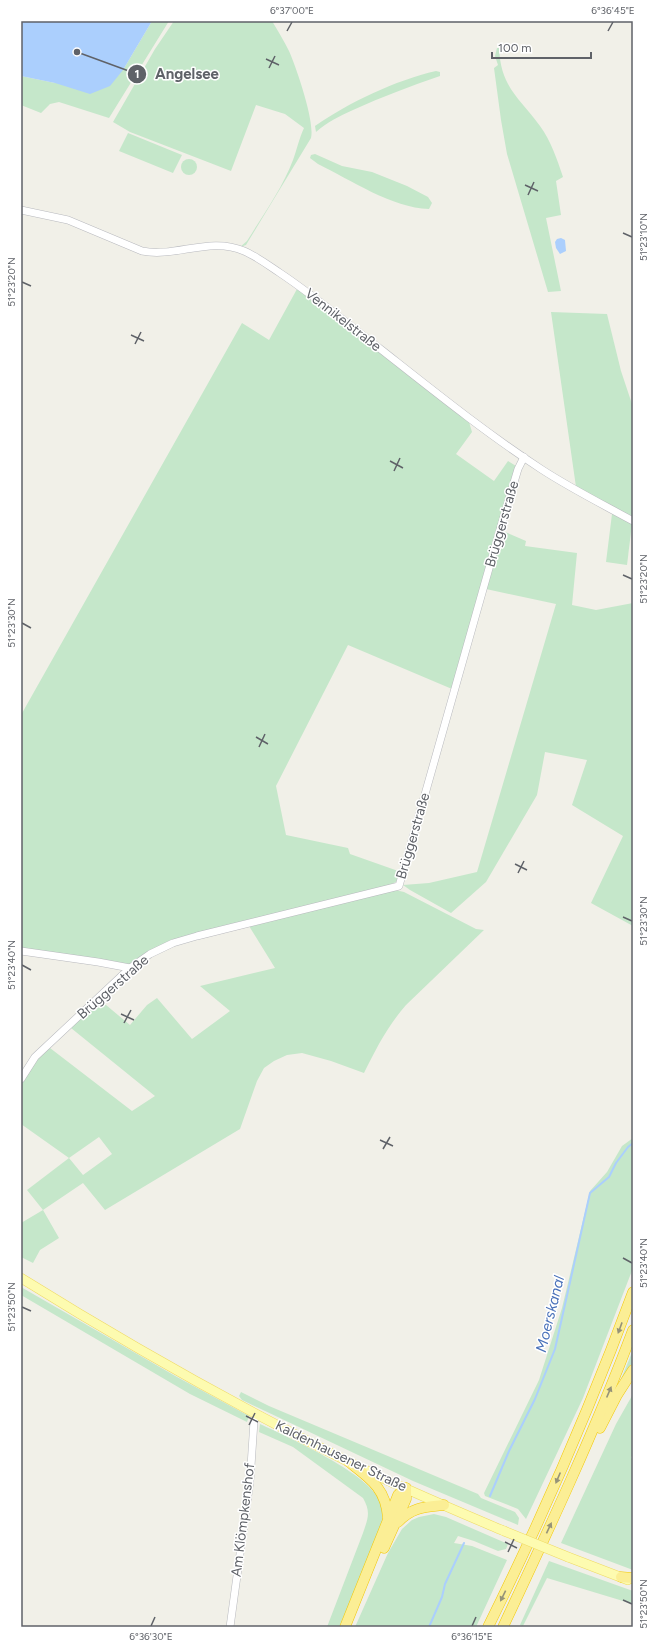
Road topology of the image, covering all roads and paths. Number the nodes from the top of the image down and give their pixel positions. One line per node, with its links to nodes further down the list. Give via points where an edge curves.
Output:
1 (21, 210): 2 (street, Vennikelstraße, via 68,220 142,251 153,253 162,254 208,245 243,250 299,286 443,398)
2 (524, 457): 3 (street, Vennikelstraße, via 569,486); 5 (street, Brüggerstraße, via 501,526 399,886 173,943 150,954)
3 (633, 521)
4 (21, 951): 5 (street)
5 (130, 968): 6 (street, Brüggerstraße, via 35,1057)
6 (21, 1079)
7 (21, 1278): 11 (main road, Kaldenhausener Straße, via 131,1344)
8 (633, 1292): 21 (highway, one-way to 21, via 550,1497)
9 (633, 1330): 13 (highway, one-way to 9)
10 (633, 1370): 13 (highway, via 610,1408 588,1457)
11 (257, 1414): 12 (main road, Kaldenhausener Straße); 22 (street, Am Klömpkenshof, via 254,1421 250,1481)
12 (349, 1462): 14 (main road, Kaldenhausener Straße); 16 (highway, via 378,1486 387,1508)
13 (577, 1466): 25 (highway, one-way to 13)
14 (406, 1488): 15 (main road, Kaldenhausener Straße); 16 (highway, via 398,1495); 17 (highway, via 406,1499)
15 (444, 1506): 17 (highway, via 414,1509); 18 (main road, Kaldenhausener Straße, bridge)
16 (388, 1520): 23 (highway)
17 (392, 1530): 24 (highway)
18 (621, 1577): 19 (highway); 20 (main road, Kaldenhausener Straße)
19 (633, 1578)
20 (633, 1582)
21 (489, 1625)
22 (230, 1627)
23 (345, 1627)
24 (351, 1627)
25 (504, 1627)

